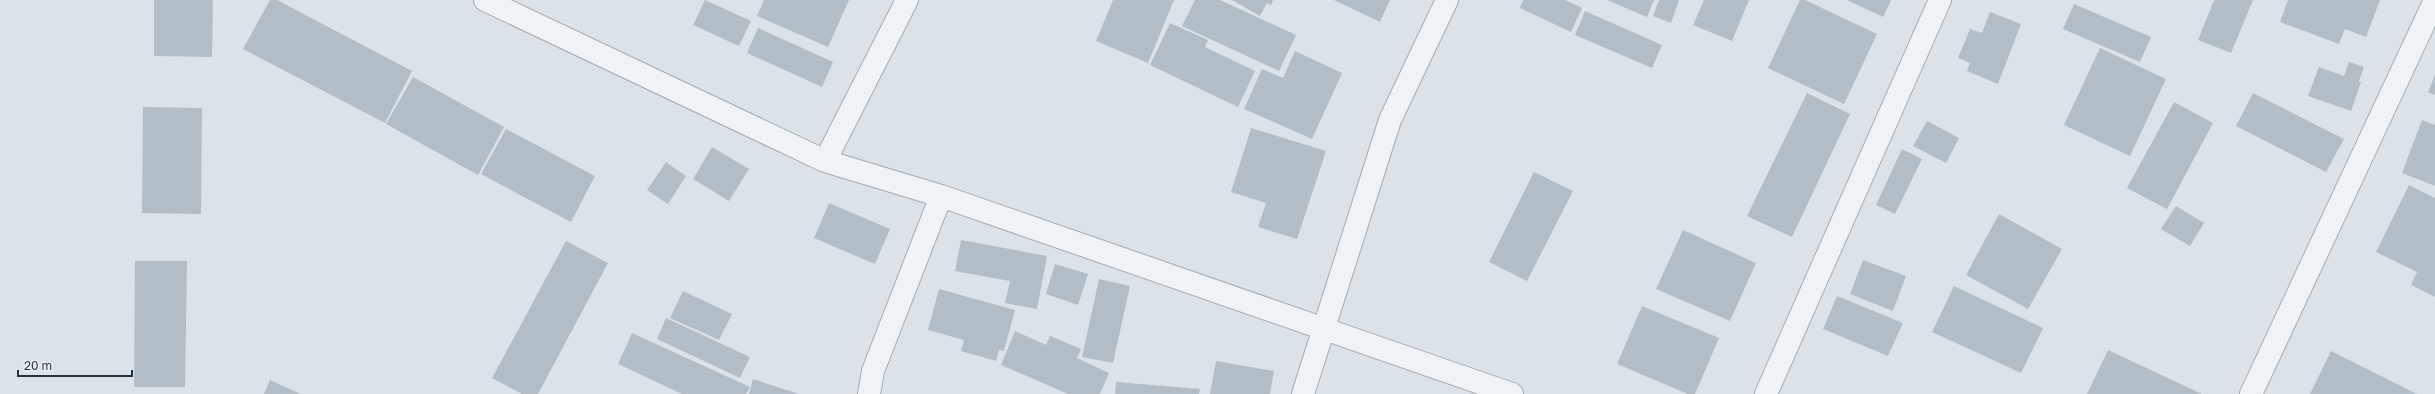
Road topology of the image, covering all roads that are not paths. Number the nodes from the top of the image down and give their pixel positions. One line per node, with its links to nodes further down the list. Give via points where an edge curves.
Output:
1 (486, 0): 6 (street)
2 (907, 0): 6 (street)
3 (1447, 0): 8 (street, via 1390,120)
4 (1940, 0): 12 (street)
5 (2434, 0): 13 (street)
6 (826, 161): 7 (street)
7 (941, 196): 8 (street); 9 (street, via 873,372)
8 (1322, 328): 10 (street); 11 (street)
9 (869, 394)
10 (1303, 394)
11 (1512, 394)
12 (1766, 394)
13 (2251, 394)

